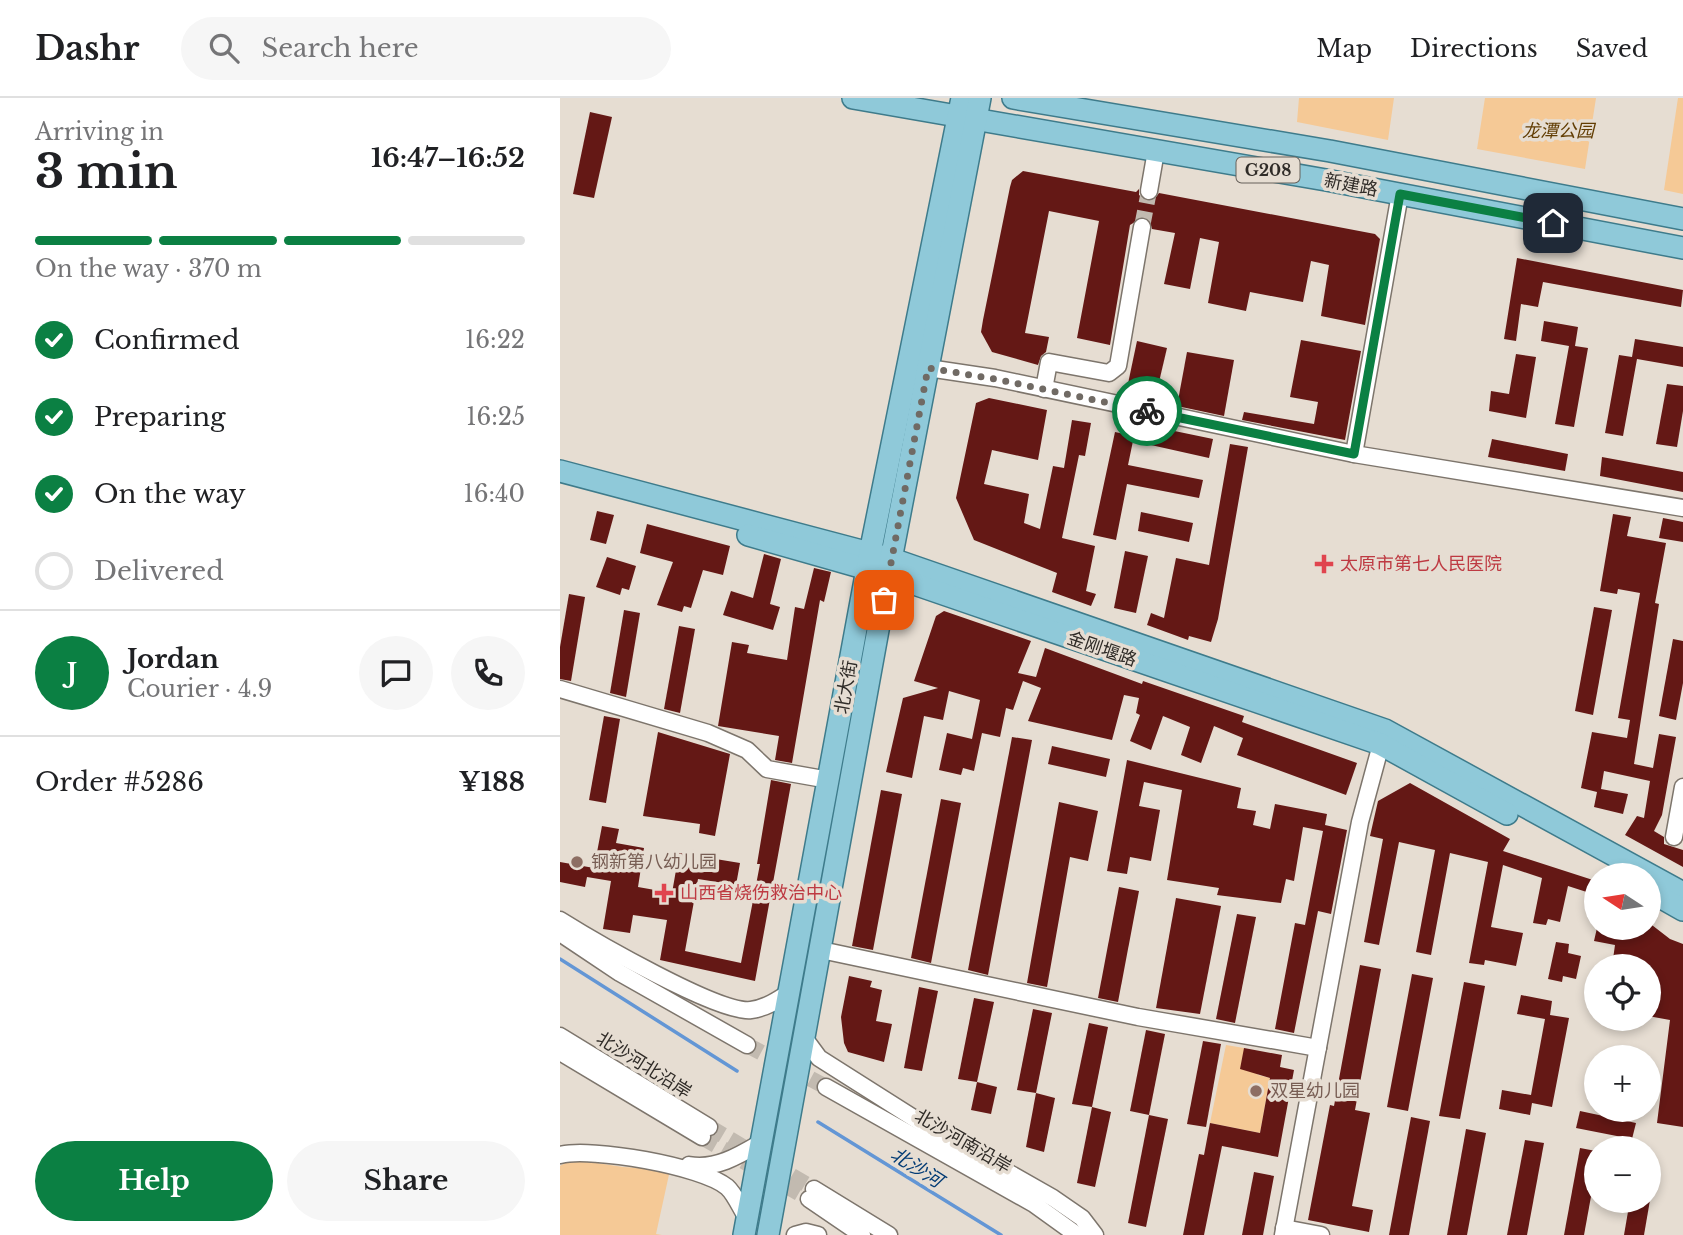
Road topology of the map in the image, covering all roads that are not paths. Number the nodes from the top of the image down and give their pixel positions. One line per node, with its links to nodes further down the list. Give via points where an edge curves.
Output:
1 (853, 98): 4 (main road, 新建路 / G208)
2 (980, 98): 4 (main road, 北大街)
3 (1013, 98): 8 (main road, 新建路 / G208, via 1330,151)
4 (965, 112): 5 (main road, 新建路 / G208); 11 (main road, 北大街); 17 (main road, 北大街)
5 (1156, 151): 6 (street); 7 (main road, 新建路 / G208)
6 (1149, 191)
7 (1400, 194): 10 (main road, 新建路 / G208); 13 (street)
8 (1683, 219)
9 (1142, 227): 12 (street, via 1118,366 1109,373 1049,362)
10 (1683, 248)
11 (928, 368): 12 (street); 17 (main road, 北大街)
12 (1044, 389): 13 (street)
13 (1354, 454): 16 (street)
14 (560, 471): 17 (main road)
15 (560, 484): 17 (main road, 金刚堰路)
16 (1683, 508)
17 (880, 564): 19 (main road, 金刚堰路); 20 (main road, 北大街); 29 (main road, 北大街)
18 (560, 689): 20 (street, via 708,733 747,750 768,769)
19 (1383, 737): 23 (main road, 金刚堰路); 24 (main road); 34 (street, via 1360,822)
20 (829, 780): 30 (main road, 北大街)
21 (1683, 787): 22 (street)
22 (1674, 837)
23 (1599, 863)
24 (1683, 893)
25 (1661, 898): 26 (main road)
26 (1683, 910)
27 (560, 920): 30 (street, via 616,955 736,1009 771,1005)
28 (560, 933): 33 (street)
29 (821, 950): 32 (main road, 北大街); 34 (street, via 1138,1017)
30 (790, 992): 37 (main road, 北大街)
31 (560, 1036): 35 (street, 北沙河北沿岸, via 705,1132)
32 (805, 1039): 41 (main road, 北大街); 47 (street, via 818,1058 1053,1198 1082,1218)
33 (747, 1045)
34 (1318, 1048): 40 (street)
35 (560, 1052)
36 (826, 1087): 46 (street, 北沙河南沿岸, via 1034,1204)
37 (762, 1142): 38 (street, via 732,1159 700,1167 593,1148); 39 (main road, 北大街)
38 (560, 1153): 39 (street, via 593,1152 699,1172 728,1187)
39 (746, 1227)
40 (1284, 1231): 48 (street)
41 (768, 1235)
42 (795, 1235): 43 (street)
43 (818, 1235)
44 (862, 1235): 45 (street, via 811,1194)
45 (889, 1235)
46 (1077, 1235)
47 (1095, 1235)
48 (1321, 1235)

